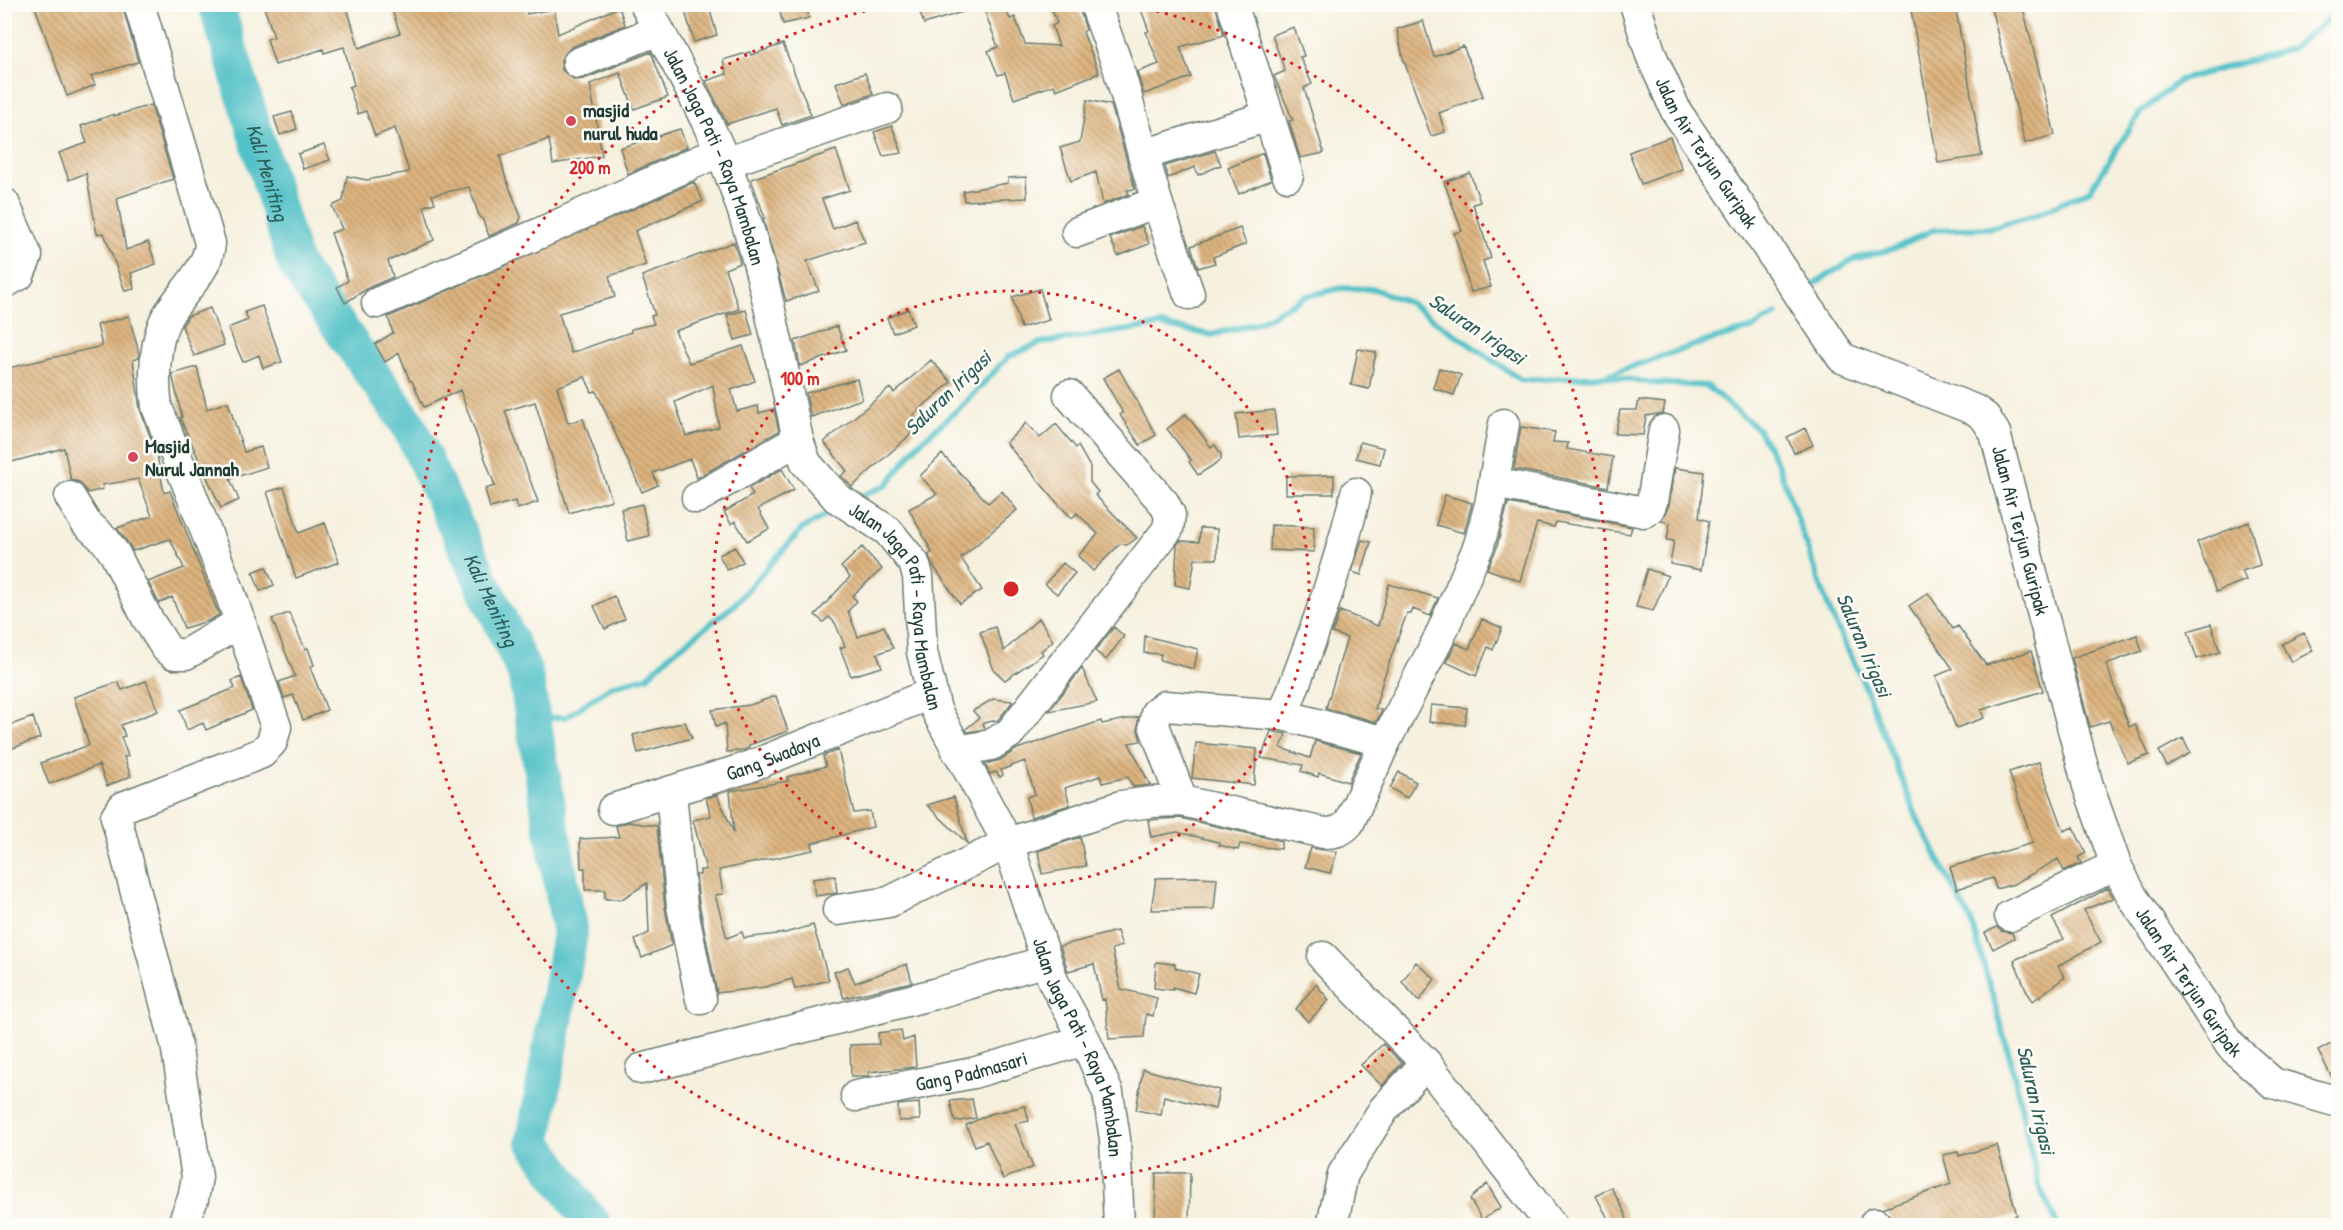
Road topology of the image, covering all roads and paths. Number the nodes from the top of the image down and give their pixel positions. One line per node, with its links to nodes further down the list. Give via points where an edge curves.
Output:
1 (139, 4): 26 (street, via 210,243 203,266 165,320 153,383 155,399)
2 (1095, 4): 9 (street)
3 (1232, 4): 8 (street)
4 (1635, 4): 35 (street, Jalan Air Terjun Guripak, via 1651,56 1676,111 1842,357 1975,410 1992,427 2088,786)
5 (652, 17): 6 (street); 10 (street, Jalan Jaga Pati - Raya Mambalan)
6 (578, 63)
7 (887, 108): 10 (street)
8 (1269, 116): 9 (street); 11 (street)
9 (1143, 155): 12 (street)
10 (722, 157): 17 (street); 21 (street, Jalan Jaga Pati - Raya Mambalan, via 764,282)
11 (1288, 177)
12 (1157, 202): 14 (street); 16 (street)
13 (4, 203): 15 (street, via 27,256 20,275)
14 (1077, 232)
15 (4, 283)
16 (1189, 294)
17 (377, 303)
18 (1069, 395): 30 (street, via 1164,503 1170,515 1168,529 1010,733 991,745)
19 (1504, 424): 22 (street)
20 (1664, 430): 22 (street, via 1652,502 1644,512)
21 (798, 440): 25 (street); 27 (street, Jalan Jaga Pati - Raya Mambalan, via 806,463 837,498 888,531 911,556 917,569 922,652)
22 (1494, 483): 29 (street, via 1471,564 1440,636)
23 (1356, 493): 28 (street, via 1324,609)
24 (70, 497): 26 (street, via 115,554 169,652 186,654)
25 (697, 498)
26 (241, 622): 47 (street, via 276,722 272,742 257,755 123,807 116,820 176,1044 197,1177)
27 (930, 694): 30 (street, Jalan Jaga Pati - Raya Mambalan); 31 (street, Gang Swadaya, via 747,768)
28 (1282, 715): 29 (street); 32 (street, via 1171,705 1160,709 1154,719 1155,728)
29 (1385, 742): 32 (street, via 1350,823 1336,832 1312,831)
30 (957, 751): 34 (street, Jalan Jaga Pati - Raya Mambalan)
31 (671, 793): 33 (street, Gang Swadaya); 40 (street, via 682,906)
32 (1182, 801): 34 (street, via 1121,806)
33 (613, 809)
34 (1008, 843): 36 (street, via 905,896 873,906); 39 (street, Jalan Jaga Pati - Raya Mambalan)
35 (2116, 865): 37 (street); 45 (street, Jalan Air Terjun Guripak, via 2230,1046 2273,1083)
36 (838, 910)
37 (2010, 916)
38 (1323, 957): 42 (street)
39 (1046, 961): 41 (street, Jalan Jaga Pati - Raya Mambalan); 43 (street, via 934,994)
40 (701, 999)
41 (1085, 1040): 44 (street, Gang Padmasari, via 973,1072); 48 (street, Jalan Jaga Pati - Raya Mambalan, via 1108,1093 1115,1139)
42 (1426, 1064): 46 (street); 49 (street, via 1384,1109 1348,1165)
43 (641, 1069)
44 (856, 1095)
45 (2338, 1102)
46 (1539, 1221)
47 (182, 1226)
48 (1119, 1226)
49 (1332, 1226)

